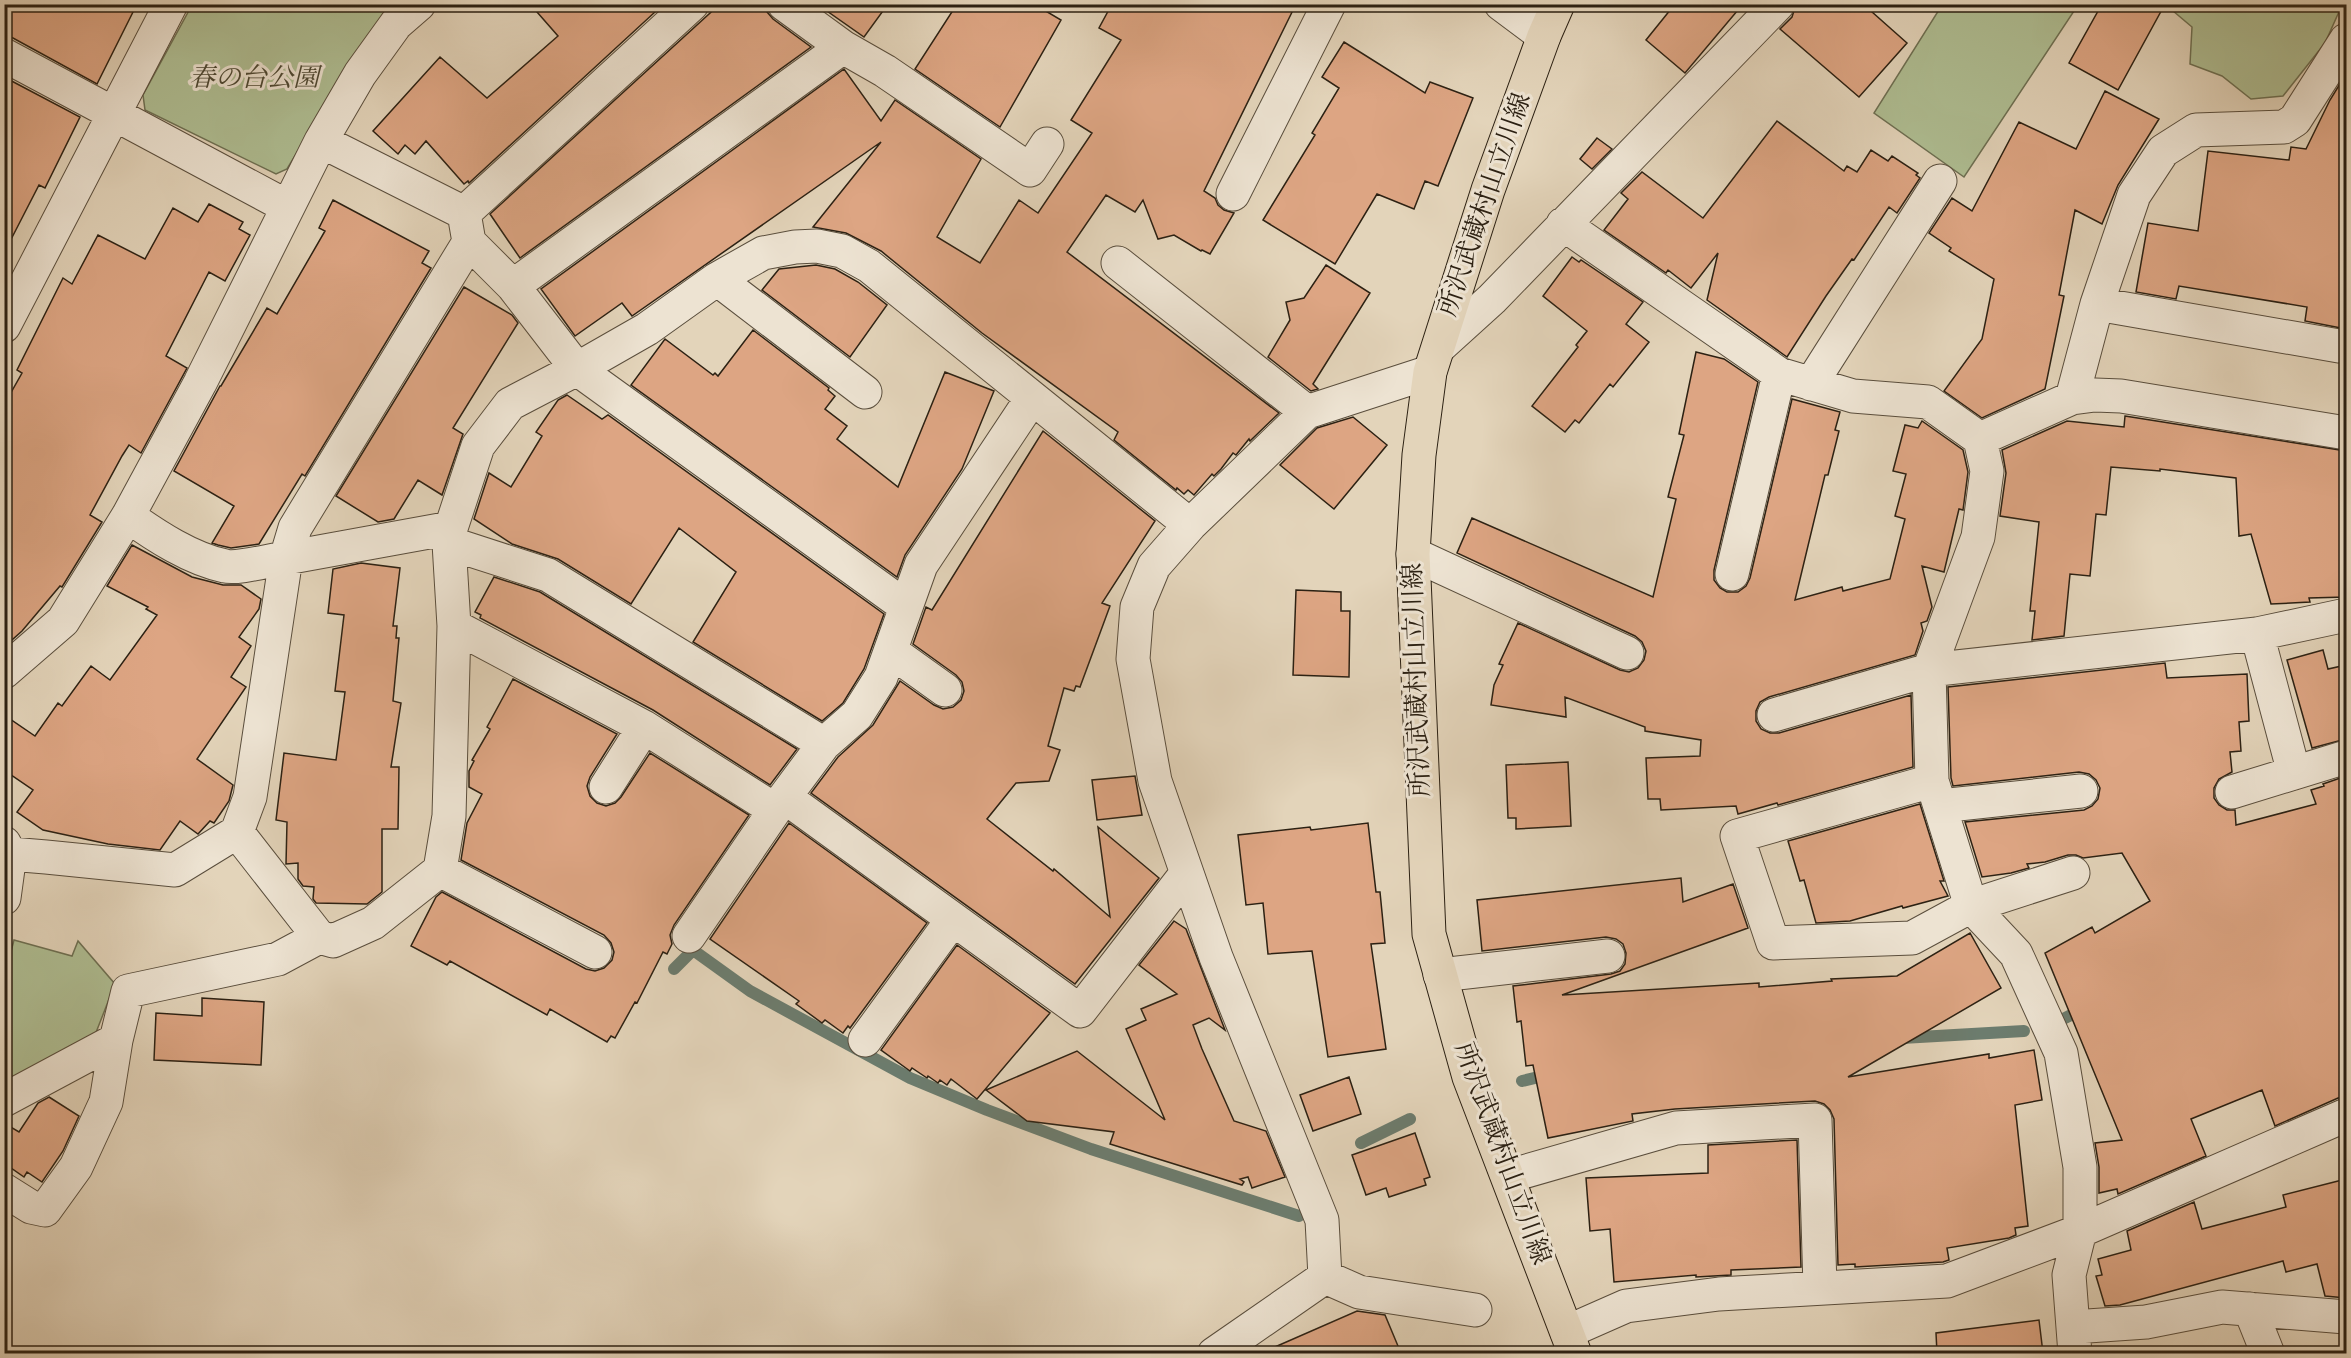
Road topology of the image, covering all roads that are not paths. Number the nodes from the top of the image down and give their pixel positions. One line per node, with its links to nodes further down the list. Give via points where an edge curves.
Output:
1 (171, 4): 13 (street)
2 (419, 4): 14 (street, via 396,24)
3 (692, 4): 20 (street)
4 (784, 4): 11 (street)
5 (1329, 4): 17 (street)
6 (1501, 4): 9 (street)
7 (1558, 4): 9 (main road, 所沢武蔵村山立川線)
8 (1778, 4): 19 (street)
9 (1544, 36): 27 (main road, 所沢武蔵村山立川線, via 1488,190)
10 (2346, 40): 24 (street, via 2295,120 2284,127 2196,130 2163,152 2134,195)
11 (843, 47): 15 (street, via 885,71 1030,170); 23 (street)
12 (4, 55): 13 (street)
13 (114, 115): 18 (street); 25 (street)
14 (321, 141): 18 (street); 20 (street)
15 (1047, 144)
16 (1940, 181): 30 (street)
17 (1233, 194)
18 (288, 207): 37 (street)
19 (1563, 224): 27 (street); 29 (street)
20 (467, 227): 23 (street); 41 (street, via 295,528)
21 (1118, 263): 34 (street)
22 (717, 279): 28 (street, via 647,329); 31 (street); 32 (street, via 763,253 817,246 843,251 869,267)
23 (513, 286): 28 (street)
24 (2097, 304): 26 (street); 33 (street)
25 (4, 326)
26 (2339, 346)
27 (1434, 359): 34 (street); 40 (main road, 所沢武蔵村山立川線, via 1419,455)
28 (577, 369): 39 (street, via 510,404 478,446); 43 (street)
29 (1779, 374): 30 (street); 42 (street)
30 (1811, 384): 36 (street, via 1853,396 1928,402)
31 (865, 392)
32 (1032, 398): 38 (street); 43 (street, via 921,565)
33 (2072, 398): 35 (street, via 2121,396); 36 (street)
34 (1307, 412): 38 (street)
35 (2346, 433)
36 (1980, 439): 49 (street, via 1987,471 1978,537)
37 (128, 516): 41 (street, via 196,556 227,567); 50 (street, via 63,621)
38 (1190, 525): 66 (street, via 1154,566 1137,607 1133,659 1155,781)
39 (450, 535): 41 (street); 45 (street); 54 (street, via 548,574)
40 (1413, 554): 48 (street); 74 (main road, 所沢武蔵村山立川線, via 1429,934)
41 (286, 558): 62 (street, via 250,797)
42 (1732, 574)
43 (905, 606): 47 (street)
44 (2346, 615): 46 (street)
45 (454, 626): 53 (street); 64 (street, via 449,816)
46 (2257, 634): 49 (street); 56 (street)
47 (892, 652): 51 (street); 54 (street, via 857,715)
48 (1627, 653)
49 (1929, 670): 52 (street); 60 (street)
50 (4, 672)
51 (945, 690)
52 (1774, 715)
53 (644, 727): 57 (street); 61 (street)
54 (824, 744): 61 (street)
55 (2346, 757): 56 (street)
56 (2294, 773): 59 (street)
57 (606, 787)
58 (2081, 791): 60 (street)
59 (2232, 792)
60 (1936, 793): 68 (street); 68 (street, via 1737,836 1773,943 1912,938)
61 (781, 804): 69 (street); 70 (street)
62 (237, 832): 63 (street, via 175,870); 71 (street)
63 (6, 851): 67 (street)
64 (440, 870): 71 (street, via 373,923 333,941); 72 (street)
65 (2073, 873): 68 (street)
66 (1186, 874): 69 (street, via 1080,1011); 82 (street, via 1322,1220)
67 (4, 898)
68 (1971, 906): 81 (street, via 2016,954 2061,1053 2080,1167)
69 (953, 919): 76 (street)
70 (689, 936)
71 (319, 937): 75 (street, via 278,959 128,991)
72 (595, 952)
73 (1608, 956): 74 (street)
74 (1440, 975): 79 (main road, 所沢武蔵村山立川線, via 1469,1077)
75 (116, 1040): 77 (street); 80 (street, via 106,1102 76,1167 45,1209 31,1207)
76 (865, 1040)
77 (4, 1100)
78 (2346, 1115): 81 (street)
79 (1509, 1176): 83 (street, via 1676,1128 1815,1120); 88 (main road, 所沢武蔵村山立川線)
80 (4, 1190)
81 (2080, 1231): 83 (street, via 1947,1281); 87 (street, via 2069,1275)
82 (1325, 1278): 85 (street, via 1359,1292); 89 (street)
83 (1820, 1287): 88 (street, via 1626,1306)
84 (2250, 1309): 86 (street); 87 (street, via 2222,1307); 90 (street)
85 (1475, 1310)
86 (2346, 1317)
87 (2074, 1340)
88 (1571, 1342)
89 (1214, 1353)
90 (2268, 1353)

